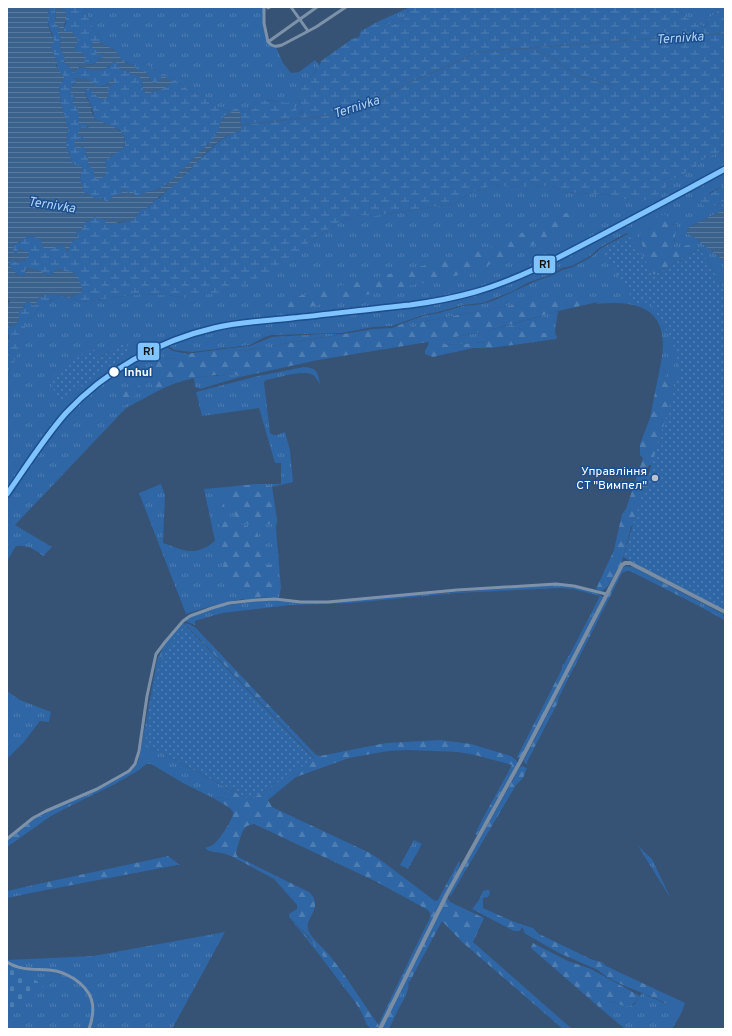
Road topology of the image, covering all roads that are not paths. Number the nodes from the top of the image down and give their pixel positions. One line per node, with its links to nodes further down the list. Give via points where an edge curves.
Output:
1 (264, 7): 9 (street)
2 (267, 7): 3 (street)
3 (270, 7)
4 (292, 7): 7 (street)
5 (317, 7): 7 (street)
6 (346, 7): 8 (street)
7 (300, 19): 8 (street); 9 (street)
8 (308, 31): 9 (street, via 276,47)
9 (268, 42)
10 (606, 594): 11 (street, via 622,565 627,563); 12 (street, via 556,584 328,602 257,600 221,605 192,615 182,621 156,654 138,759 133,768 97,789 46,810); 15 (street, via 520,762 447,894)
11 (725, 612)
12 (7, 839)
13 (7, 962): 14 (street, via 18,968 62,973 84,986 93,1004 93,1017)
14 (89, 1029)
15 (380, 1029)

